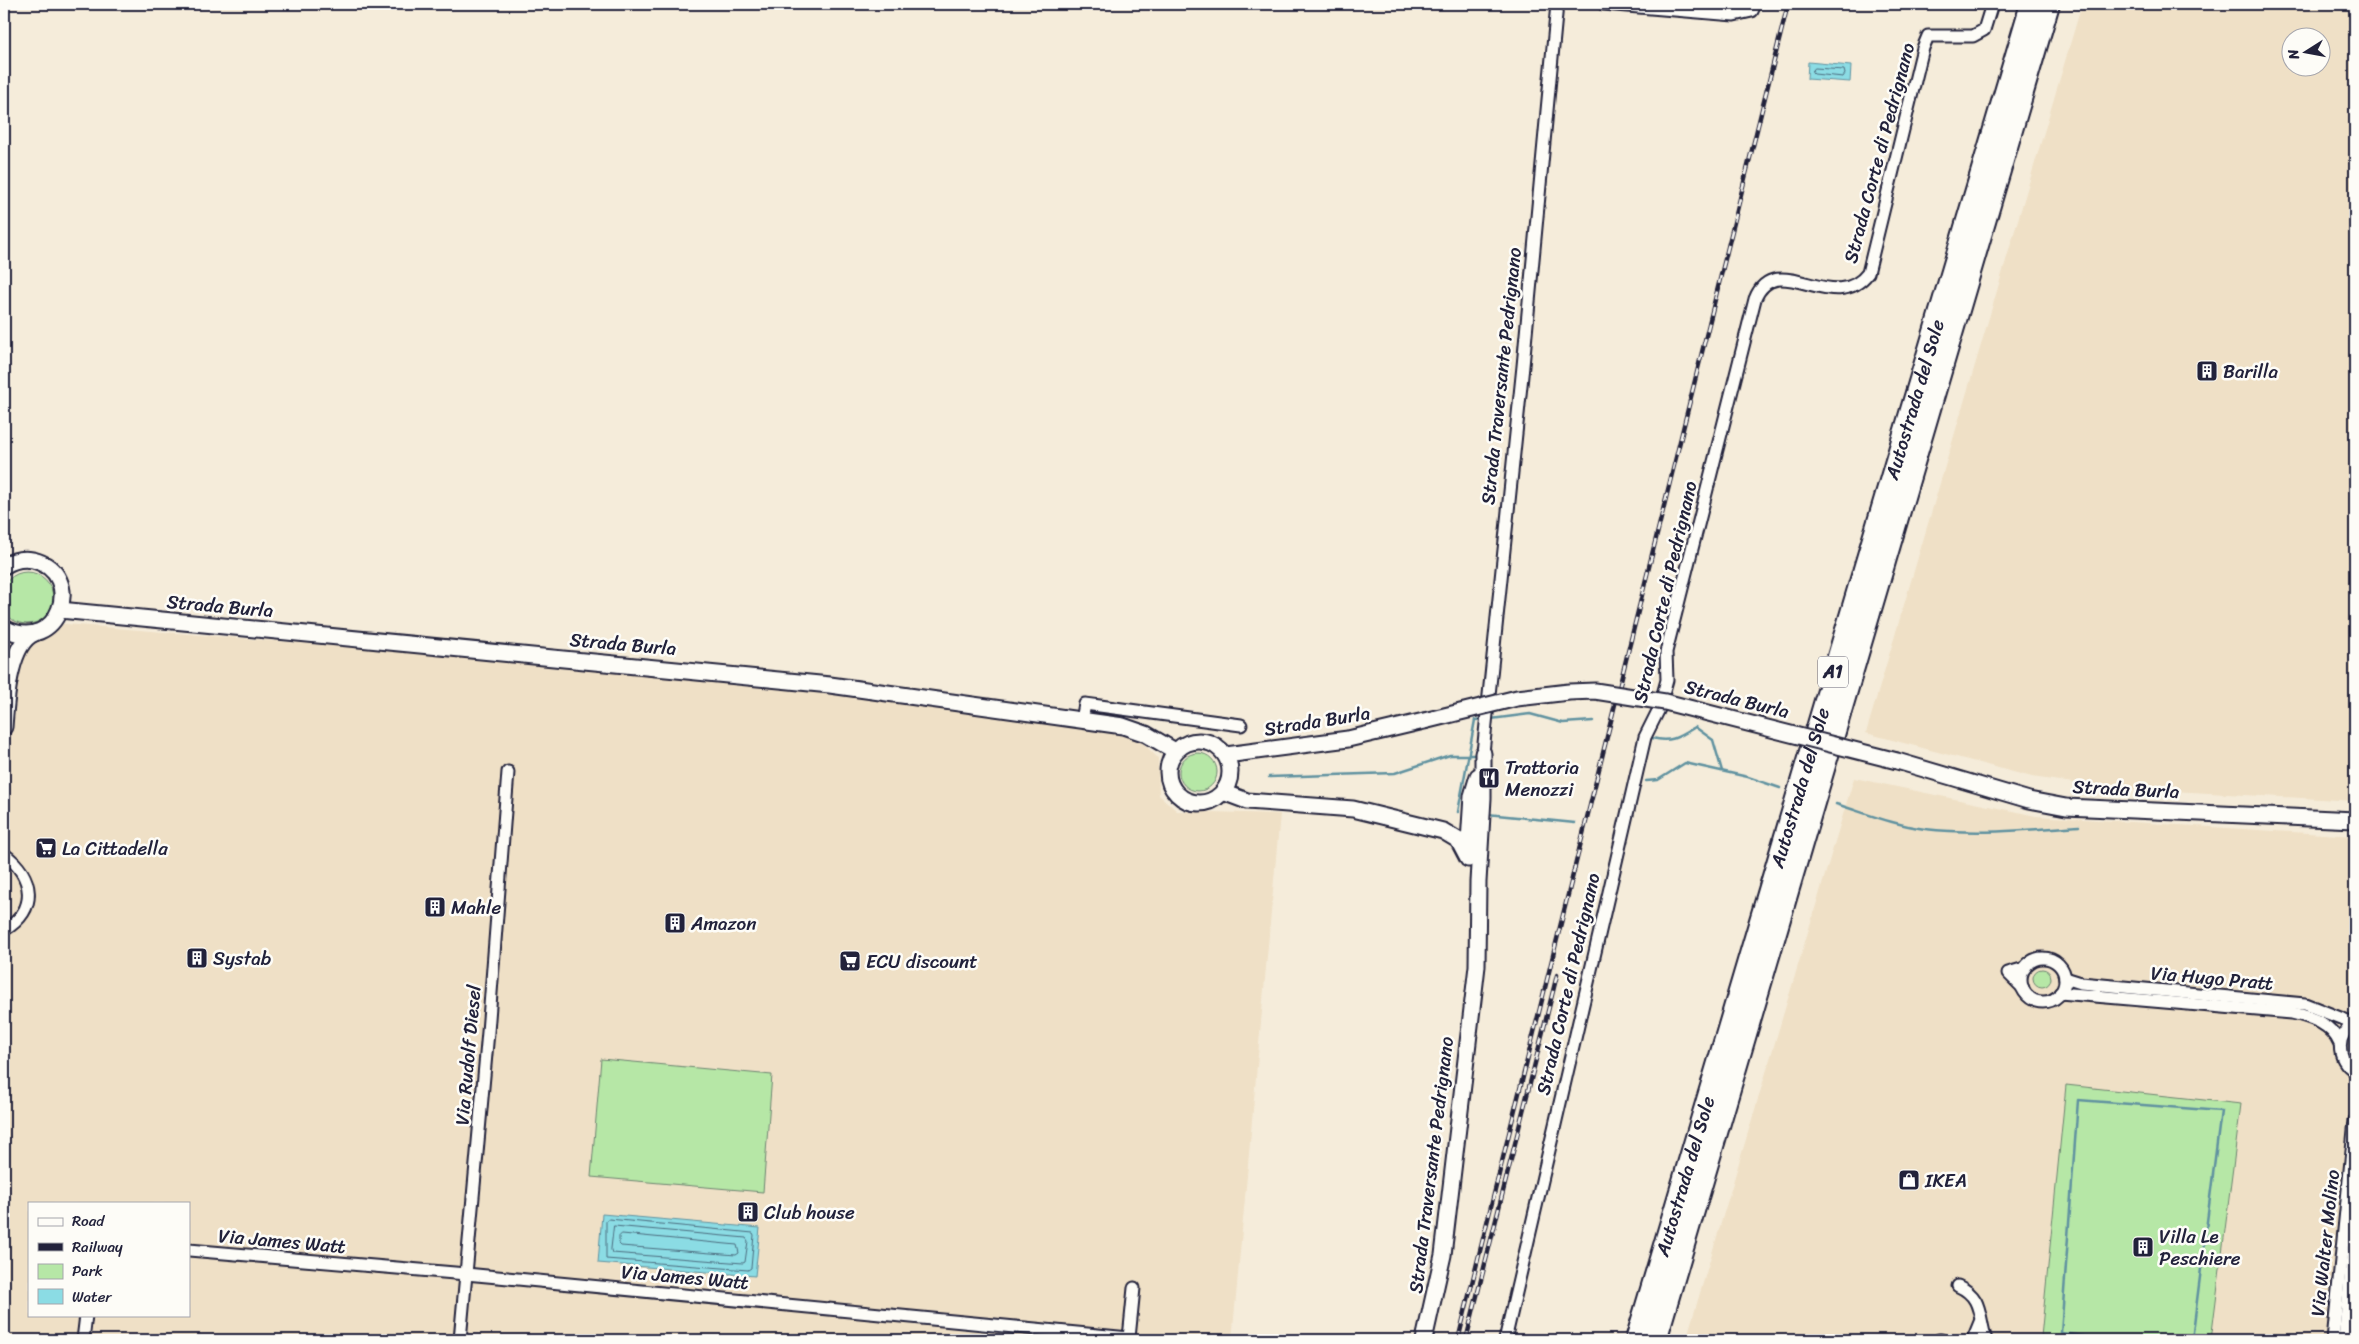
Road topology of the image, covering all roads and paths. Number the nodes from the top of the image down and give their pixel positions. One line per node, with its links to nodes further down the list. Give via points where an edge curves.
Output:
1 (1556, 4): 15 (street, Strada Traversante Pedrignano)
2 (1603, 4): 3 (street, via 1734,15 1752,11)
3 (1754, 4)
4 (1992, 4): 44 (street, Strada Corte di Pedrignano, via 1984,30 1973,36 1928,36 1868,273 1860,283 1835,290 1780,278 1759,289 1755,299 1666,652 1667,680 1645,737 1629,803)
5 (2031, 4): 45 (highway, Autostrada del Sole / A1)
6 (2050, 4): 46 (highway, Autostrada del Sole / A1)
7 (4, 566): 8 (main road, via 28,559 49,568 61,587 63,599)
8 (60, 610): 10 (main road, via 55,620); 11 (main road, Strada Burla, via 830,685)
9 (4, 628): 10 (main road, via 24,635)
10 (36, 633): 13 (main road, via 25,638 17,655 9,682)
11 (1082, 720): 12 (street, via 1085,704); 14 (main road, Strada Burla, via 1123,726 1146,734)
12 (1241, 725)
13 (4, 727)
14 (1175, 751): 16 (main road, via 1187,743 1201,740 1215,745); 18 (main road, via 1168,765 1168,780 1181,798 1206,803)
15 (1483, 753): 19 (main road, Strada Traversante Pedrignano); 21 (main road, Strada Traversante Pedrignano)
16 (1226, 755): 18 (main road, via 1230,774); 20 (main road, Strada Burla, bridge, via 1348,739 1517,698 1596,691 1665,702 1897,761 2029,800 2066,807)
17 (508, 772): 36 (street, Via Rudolf Diesel)
18 (1223, 792): 22 (main road, via 1247,801 1353,809)
19 (1471, 812): 22 (main road, via 1461,825); 23 (main road, Strada Traversante Pedrignano)
20 (2355, 820)
21 (1480, 825): 23 (main road); 25 (main road, Strada Traversante Pedrignano)
22 (1443, 831): 23 (main road, via 1458,831)
23 (1463, 838): 25 (main road, Strada Traversante Pedrignano, via 1474,851 1472,890); 29 (main road, Strada Traversante Pedrignano, via 1468,859)
24 (4, 855): 26 (street, via 21,870 27,881 28,893 20,917)
25 (1477, 924): 29 (main road, Strada Traversante Pedrignano, via 1477,966)
26 (4, 930)
27 (2065, 978): 28 (street); 28 (street, via 2060,967 2050,959 2037,959 2025,968 2022,981 2029,996 2040,1001 2051,1000); 30 (street, Via Hugo Pratt, via 2081,983 2305,1004)
28 (2060, 993): 31 (street, Via Hugo Pratt, via 2303,1015 2326,1026)
29 (1472, 994): 43 (main road, Strada Traversante Pedrignano, via 1443,1256)
30 (2354, 1022): 31 (street, via 2342,1035)
31 (2340, 1044): 32 (street, Via Hugo Pratt, via 2344,1062)
32 (2355, 1072)
33 (2355, 1120): 49 (street, Via Walter Molino)
34 (2355, 1226): 50 (street, Via Walter Molino)
35 (190, 1250): 36 (street, Via James Watt)
36 (466, 1274): 38 (street, Via James Watt, via 1128,1338); 42 (street, Via Rudolf Diesel)
37 (1958, 1286): 40 (street, via 1974,1295)
38 (1134, 1288)
39 (86, 1316): 41 (street)
40 (1980, 1322): 47 (street); 48 (street)
41 (84, 1340)
42 (460, 1340)
43 (1424, 1340)
44 (1505, 1340)
45 (1636, 1340)
46 (1656, 1340)
47 (1972, 1340): 48 (street)
48 (1985, 1340)
49 (2333, 1340)
50 (2344, 1340)

